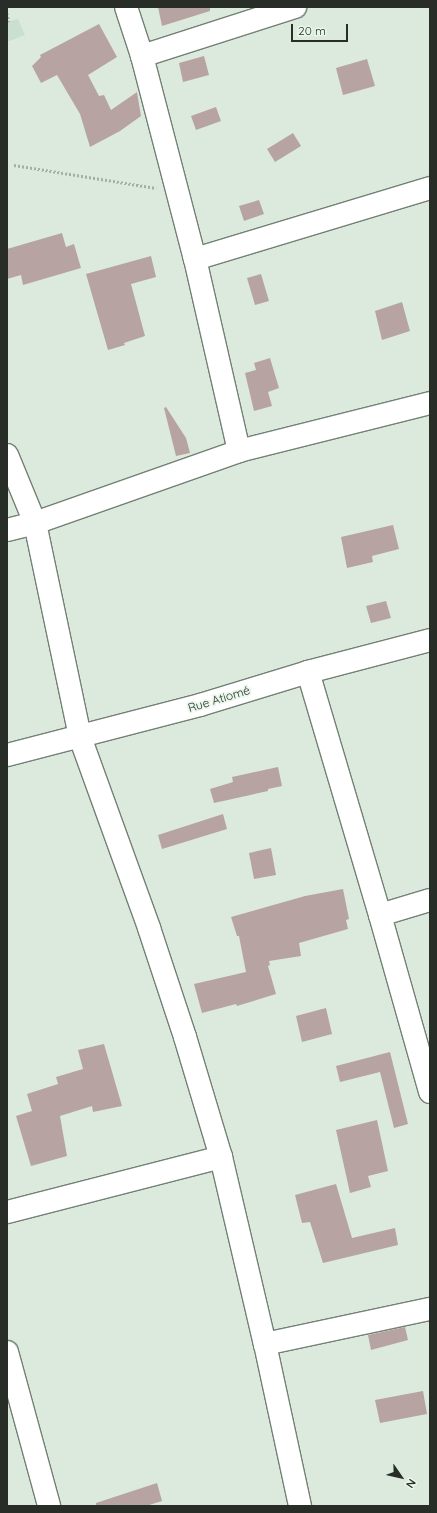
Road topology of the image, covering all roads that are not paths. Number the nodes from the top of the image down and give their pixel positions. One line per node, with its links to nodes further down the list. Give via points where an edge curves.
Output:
1 (126, 7): 3 (street)
2 (295, 7): 3 (street)
3 (142, 56): 5 (street)
4 (430, 188): 5 (street)
5 (195, 259): 7 (street)
6 (430, 403): 7 (street)
7 (239, 451): 9 (street)
8 (7, 455): 9 (street)
9 (35, 523): 10 (street); 13 (street)
10 (7, 530)
11 (430, 640): 12 (street, Rue Atiomé)
12 (308, 672): 13 (street, Rue Atiomé, via 200,705); 16 (street)
13 (80, 737): 14 (street, Rue Atiomé); 18 (street, via 151,935)
14 (7, 755)
15 (430, 900): 16 (street)
16 (380, 915): 17 (street)
17 (430, 1092)
18 (221, 1157): 19 (street); 21 (street)
19 (7, 1212)
20 (430, 1309): 21 (street)
21 (265, 1344): 24 (street)
22 (7, 1352): 23 (street)
23 (49, 1506)
24 (300, 1506)

